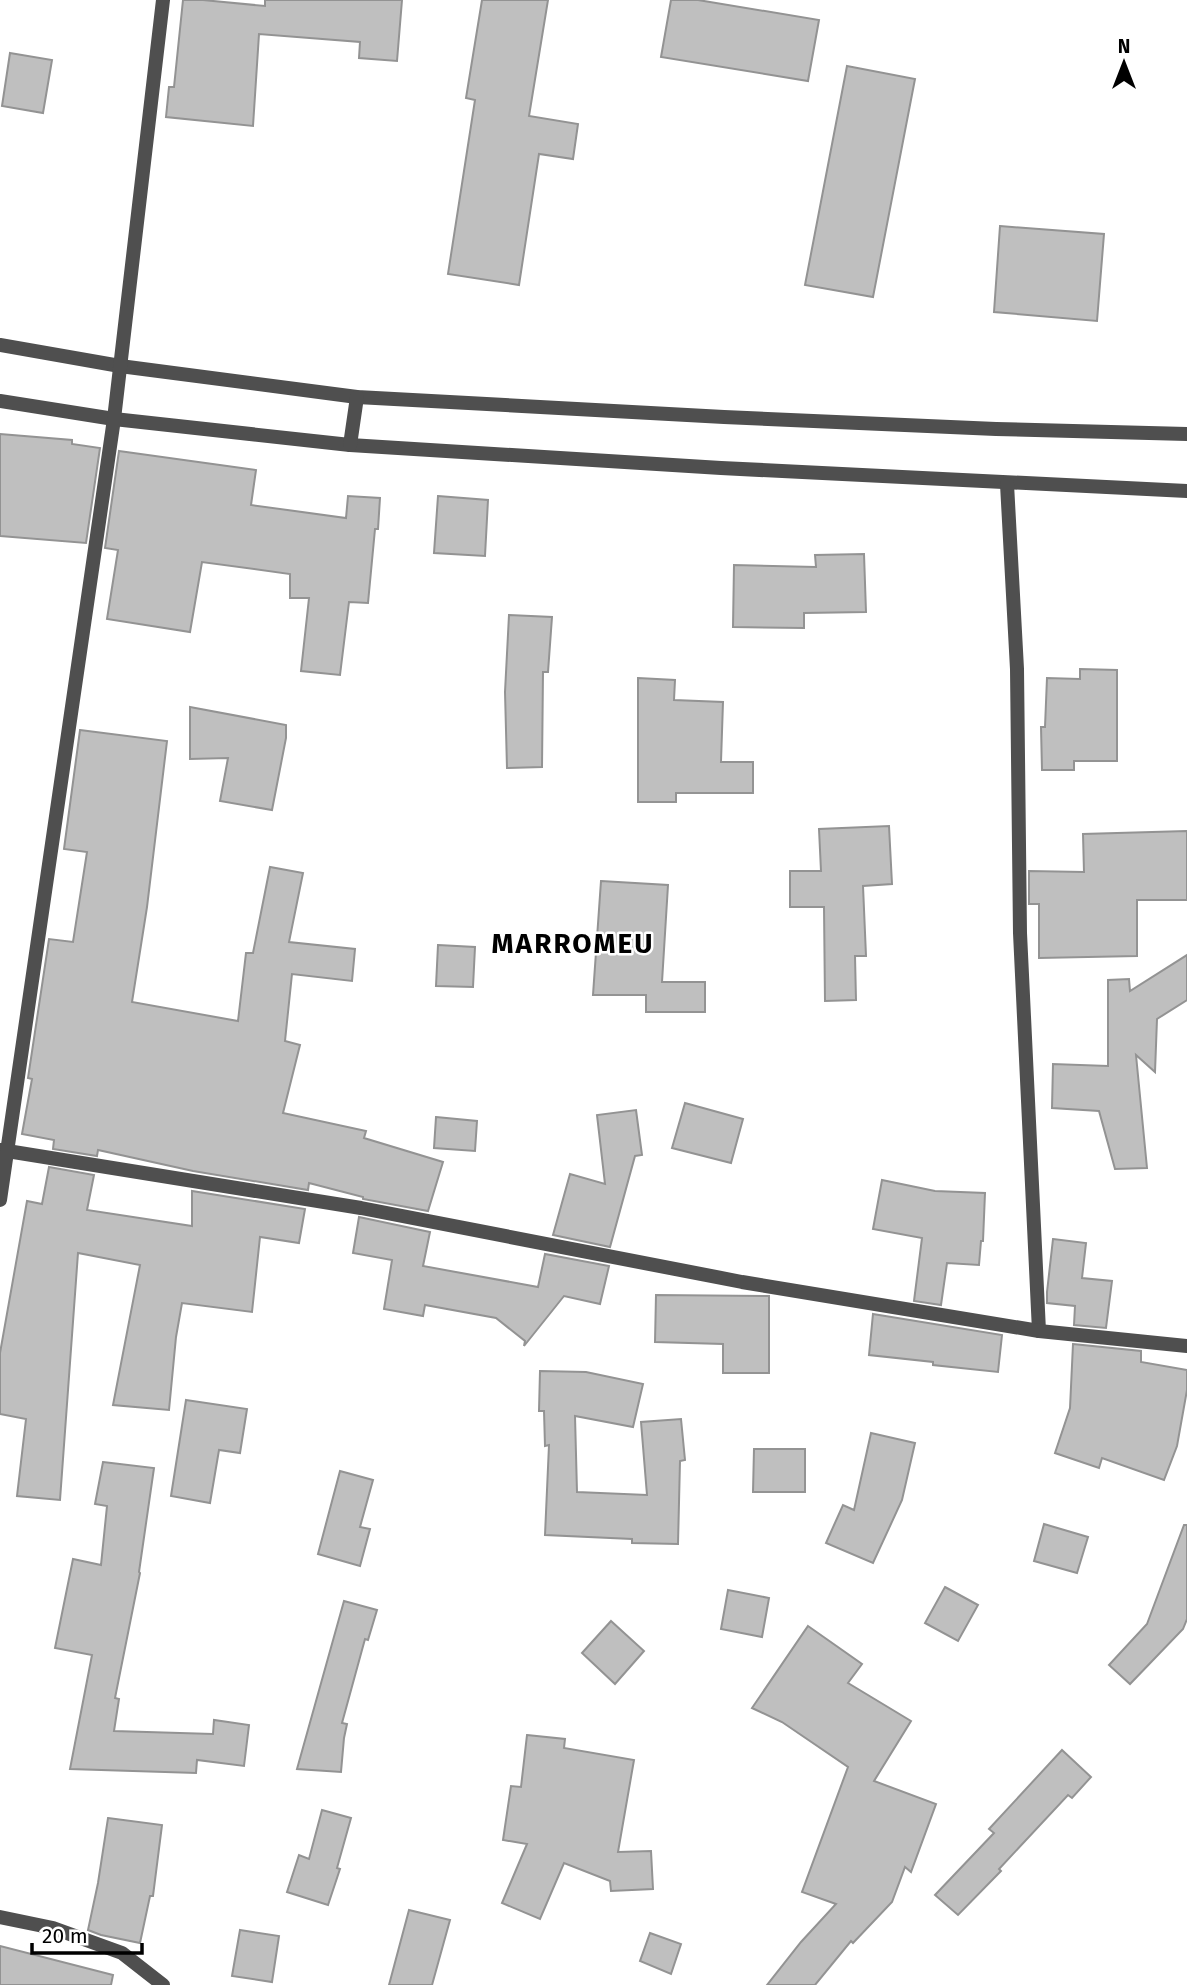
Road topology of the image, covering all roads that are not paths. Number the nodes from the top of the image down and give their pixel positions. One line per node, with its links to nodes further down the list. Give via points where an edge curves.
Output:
1 (163, 0): 3 (street)
2 (0, 345): 3 (street)
3 (120, 366): 4 (street); 6 (street)
4 (357, 397): 7 (street, via 873,424); 8 (street)
5 (0, 401): 6 (street)
6 (114, 419): 8 (street); 11 (street)
7 (1187, 434)
8 (350, 445): 9 (street)
9 (1007, 484): 10 (street); 13 (street, via 1017,669 1020,933)
10 (1187, 491)
11 (4, 1150): 12 (street); 13 (street, via 348,1206 742,1282)
12 (0, 1200)
13 (1039, 1331): 14 (street)
14 (1187, 1346)
15 (0, 1917): 16 (street, via 53,1928 122,1952)
16 (163, 1985)

